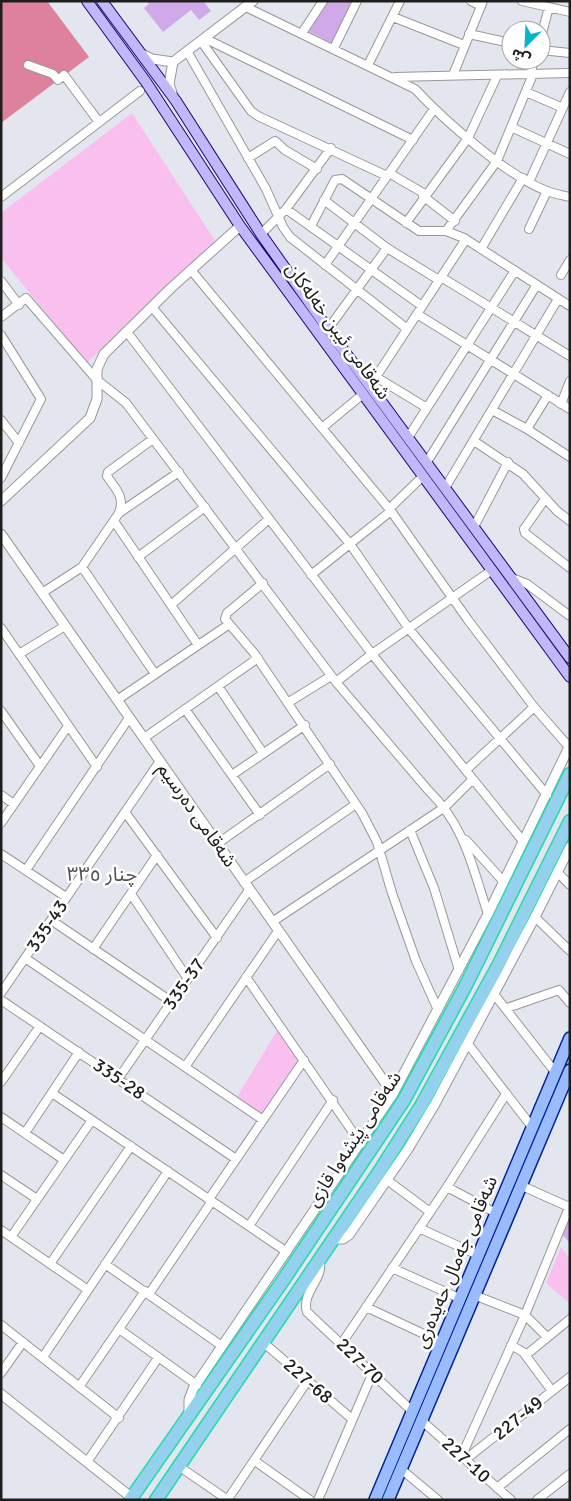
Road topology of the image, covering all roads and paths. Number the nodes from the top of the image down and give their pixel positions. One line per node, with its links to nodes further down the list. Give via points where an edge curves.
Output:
1 (86, 1): 19 (main road, شەقامی ئیبن خەلەکان)
2 (102, 1): 16 (main road, شەقامی ئیبن خەلەکان)
3 (324, 1): 14 (street)
4 (357, 1): 21 (street)
5 (400, 1): 12 (street)
6 (471, 1): 8 (street)
7 (522, 1): 10 (street)
8 (482, 3): 15 (street)
9 (249, 4): 14 (street); 17 (street)
10 (550, 7): 11 (street); 13 (street)
11 (570, 12)
12 (393, 17): 20 (street); 28 (street)
13 (546, 20)
14 (302, 33): 21 (street)
15 (469, 34): 18 (street); 20 (street)
16 (129, 37): 19 (main road); 25 (main road, شەقامی ئیبن خەلەکان)
17 (202, 39): 22 (street); 46 (street); 48 (street, via 251,111)
18 (501, 41)
19 (119, 44): 44 (main road, شەقامی ئیبن خەلەکان)
20 (464, 45): 32 (street)
21 (334, 48): 28 (street)
22 (187, 51): 26 (street); 50 (street)
23 (551, 51): 24 (street)
24 (570, 53)
25 (142, 54): 26 (street); 38 (main road, شەقامی ئیبن خەلەکان)
26 (173, 62): 38 (street, via 169,84)
27 (28, 65): 41 (street, via 53,74 58,80 64,75)
28 (368, 65): 34 (street)
29 (533, 70): 31 (street)
30 (570, 73): 31 (street)
31 (532, 74): 33 (street); 36 (street)
32 (452, 75): 33 (street); 34 (street)
33 (497, 76): 45 (street)
34 (393, 77): 39 (street, via 415,89)
35 (140, 91): 41 (street)
36 (526, 92): 40 (street); 42 (street)
37 (570, 92): 40 (street)
38 (176, 101): 43 (main road, شەقامی ئیبن خەلەکان)
39 (434, 109): 45 (street); 46 (street)
40 (565, 111): 47 (street)
41 (99, 122): 57 (street)
42 (511, 127): 47 (street); 51 (street)
43 (195, 130): 44 (main road); 70 (main road, شەقامی ئیبن خەلەکان)
44 (182, 136): 66 (main road, شەقامی ئیبن خەلەکان)
45 (468, 138): 51 (street); 56 (street)
46 (413, 140): 53 (street)
47 (547, 144): 49 (street); 54 (street)
48 (331, 148): 52 (street); 53 (street)
49 (570, 154)
50 (248, 158): 52 (street, via 275,141); 62 (street)
51 (497, 161): 54 (street); 63 (street)
52 (317, 169): 61 (street)
53 (388, 175): 56 (street); 59 (street)
54 (526, 180): 55 (street); 74 (street)
55 (547, 191): 58 (street); 68 (street)
56 (424, 195): 63 (street); 64 (street)
57 (1, 197)
58 (570, 197)
59 (371, 199): 60 (street, via 338,178); 64 (street); 65 (street)
60 (324, 200): 65 (street); 67 (street)
61 (286, 209): 62 (street); 67 (street)
62 (278, 215): 70 (street); 76 (street, via 290,237)
63 (455, 221): 69 (street)
64 (406, 223): 69 (street, via 423,232)
65 (354, 224): 72 (street); 73 (street)
66 (240, 226): 77 (street); 106 (main road, شەقامی ئیبن خەلەکان)
67 (311, 226): 72 (street)
68 (529, 228)
69 (446, 231): 71 (street)
70 (261, 234): 95 (main road, شەقامی ئیبن خەلەکان)
71 (466, 239): 74 (street); 81 (street)
72 (338, 246): 76 (street); 78 (street)
73 (387, 248): 78 (street); 81 (street)
74 (481, 249): 79 (street)
75 (570, 260): 80 (street)
76 (325, 265): 84 (street)
77 (191, 270): 87 (street); 114 (street)
78 (372, 270): 84 (street); 88 (street)
79 (514, 272): 83 (street); 90 (street)
80 (561, 275)
81 (440, 278): 88 (street); 90 (street)
82 (1, 282): 86 (street)
83 (536, 286): 85 (street); 93 (street)
84 (357, 291): 94 (street); 95 (street)
85 (558, 299): 89 (street); 98 (street)
86 (19, 305): 92 (street); 103 (street, via 26,298)
87 (152, 306): 96 (street); 138 (street)
88 (422, 306): 91 (street)
89 (570, 306)
90 (490, 308): 93 (street); 99 (street)
91 (417, 314): 94 (street); 99 (street)
92 (1, 316)
93 (513, 322): 98 (street); 101 (street)
94 (406, 328): 105 (street)
95 (328, 329): 105 (main road, شەقامی ئیبن خەلەکان)
96 (127, 332): 103 (street, via 101,359); 133 (street)
97 (1, 335): 120 (street, via 41,400)
98 (536, 336): 100 (street); 102 (street)
99 (466, 345): 101 (street); 109 (street)
100 (570, 356)
101 (490, 360): 102 (street); 122 (street)
102 (514, 375): 107 (street); 111 (street)
103 (97, 380): 118 (street, via 126,403); 129 (street, via 96,406 90,418)
104 (570, 381): 108 (street)
105 (373, 382): 109 (street); 113 (main road, شەقامی ئیبن خەلەکان)
106 (363, 394): 114 (street); 116 (main road, شەقامی ئیبن خەلەکان)
107 (548, 395): 108 (street); 115 (street)
108 (561, 404): 110 (street)
109 (427, 408): 117 (street)
110 (570, 408)
111 (492, 410): 115 (street); 119 (street)
112 (1, 420): 120 (street)
113 (399, 425): 116 (main road); 117 (main road, شەقامی ئیبن خەلەکان)
114 (322, 428): 131 (street)
115 (527, 429): 121 (street)
116 (389, 430): 125 (main road, شەقامی ئیبن خەلەکان)
117 (409, 436): 122 (main road, شەقامی ئیبن خەلەکان)
118 (153, 438): 124 (street); 132 (street, via 108,472 107,476 123,502)
119 (474, 441): 123 (street); 127 (street)
120 (19, 443): 126 (street)
121 (570, 458)
122 (427, 462): 127 (main road, شەقامی ئیبن خەلەکان)
123 (508, 462): 128 (street); 136 (street)
124 (179, 472): 130 (street); 132 (street)
125 (424, 476): 131 (street); 143 (main road, شەقامی ئیبن خەلەکان)
126 (1, 478)
127 (445, 488): 136 (main road, شەقامی ئیبن خەلەکان)
128 (545, 499): 134 (street); 142 (street, via 524,529 525,533)
129 (1, 501)
130 (205, 507): 139 (street); 140 (street)
131 (390, 510): 138 (street); 148 (street)
132 (119, 513): 135 (street)
133 (269, 519): 139 (street); 144 (street)
134 (570, 520)
135 (114, 521): 140 (street); 141 (street)
136 (474, 528): 145 (main road, شەقامی ئیبن خەلەکان)
137 (1, 534): 147 (street, شەقامی دەرسیم)
138 (350, 544): 144 (street); 154 (street)
139 (235, 547): 146 (street); 149 (street)
140 (138, 557): 149 (street)
141 (82, 567): 147 (street); 160 (street)
142 (570, 568)
143 (492, 570): 148 (street); 161 (main road, شەقامی ئیبن خەلەکان)
144 (311, 575): 157 (street)
145 (512, 578): 150 (street, via 527,584); 159 (main road, شەقامی ئیبن خەلەکان)
146 (263, 583): 151 (street, via 227,613); 162 (street)
147 (42, 593): 152 (street, شەقامی دەرسیم)
148 (452, 598): 154 (street); 166 (street)
149 (171, 605): 155 (street)
150 (570, 616)
151 (228, 625): 155 (street); 158 (street)
152 (65, 626): 156 (street); 164 (street, شەقامی دەرسیم)
153 (1, 628): 156 (street)
154 (409, 629): 157 (street); 173 (street)
155 (198, 644): 160 (street)
156 (19, 654): 171 (street)
157 (372, 654): 162 (street); 180 (street)
158 (258, 658): 163 (street); 165 (street)
159 (570, 658)
160 (155, 674): 164 (street)
161 (570, 676)
162 (333, 679): 165 (street); 188 (street)
163 (218, 686): 167 (street); 175 (street)
164 (117, 700): 169 (street, شەقامی دەرسیم)
165 (289, 702): 170 (street)
166 (534, 707): 173 (street); 174 (street)
167 (185, 709): 172 (street); 182 (street)
168 (1, 711): 178 (street)
169 (130, 718): 172 (street, شەقامی دەرسیم); 179 (street)
170 (304, 725): 175 (street); 177 (street)
171 (68, 726): 178 (street); 179 (street)
172 (144, 738): 176 (street, شەقامی دەرسیم)
173 (502, 739): 180 (street); 185 (street)
174 (569, 747): 185 (street)
175 (263, 754): 182 (street)
176 (160, 761): 189 (street, 335-43); 196 (street, شەقامی دەرسیم)
177 (330, 764): 187 (street); 190 (street)
178 (40, 766): 186 (street)
179 (97, 767): 201 (street)
180 (466, 770): 183 (street)
181 (570, 774): 221 (highway, شەقامی پێشەوا قازی)
182 (232, 775): 190 (street)
183 (473, 779): 188 (street); 195 (street)
184 (1, 795): 186 (street)
185 (547, 795): 195 (street)
186 (14, 804): 192 (street)
187 (356, 804): 198 (street); 205 (street)
188 (445, 807): 193 (street); 194 (street)
189 (125, 812): 200 (street); 207 (street, 335-43)
190 (260, 815): 196 (street)
191 (570, 821): 223 (highway, شەقامی پێشەوا قازی)
192 (1, 823)
193 (410, 830): 198 (street); 217 (street, via 434,888)
194 (463, 837): 203 (street); 208 (street)
195 (522, 840): 203 (street)
196 (217, 844): 205 (street, شەقامی دەرسیم)
197 (570, 847): 202 (street)
198 (379, 850): 211 (street); 228 (street, via 416,961)
199 (1, 854): 201 (street)
200 (157, 855): 206 (street); 213 (street)
201 (26, 870): 207 (street)
202 (557, 872): 204 (street); 209 (street)
203 (503, 881): 208 (street)
204 (570, 885)
205 (246, 886): 211 (street, شەقامی دەرسیم); 213 (street, 335-37)
206 (130, 894): 214 (street); 219 (street)
207 (66, 898): 210 (street, 335-43)
208 (488, 914): 217 (street)
209 (535, 917): 215 (street); 223 (street)
210 (51, 920): 214 (street); 216 (street, 335-43)
211 (272, 922): 212 (street, شەقامی دەرسیم)
212 (278, 931): 218 (street); 246 (street, شەقامی دەرسیم)
213 (217, 938): 219 (street, 335-37)
214 (93, 949): 225 (street)
215 (570, 951)
216 (25, 958): 220 (street, 335-43); 233 (street)
217 (459, 970): 228 (street)
218 (246, 977): 236 (street); 237 (street)
219 (188, 979): 225 (street, 335-37)
220 (4, 981): 222 (street, 335-43)
221 (466, 985): 223 (highway, via 465,992 470,997); 229 (highway, شەقامی پێشەوا قازی)
222 (1, 993)
223 (489, 994): 227 (street); 231 (highway, شەقامی پێشەوا قازی); 234 (street)
224 (1, 1000): 230 (street, 335-28)
225 (172, 1002): 233 (street, 335-37)
226 (570, 1003): 227 (street, via 559,990)
227 (507, 1008): 239 (street)
228 (438, 1010): 246 (street)
229 (445, 1021): 231 (highway, via 452,1017 460,1019); 246 (highway, شەقامی پێشەوا قازی)
230 (40, 1026): 235 (street, 335-28); 241 (street)
231 (462, 1031): 242 (highway, شەقامی پێشەوا قازی)
232 (570, 1038): 239 (main road, شەقامی جەمال حەیدەری)
233 (145, 1040): 237 (street); 240 (street, 335-37)
234 (468, 1044): 242 (street); 245 (street)
235 (79, 1052): 240 (street, 335-28); 244 (street)
236 (304, 1060): 247 (street); 250 (street)
237 (185, 1067): 250 (street)
238 (570, 1070): 243 (main road, شەقامی جەمال حەیدەری)
239 (555, 1072): 251 (main road, شەقامی جەمال حەیدەری)
240 (118, 1079): 255 (street, 335-28)
241 (1, 1082)
242 (440, 1085): 259 (street, via 423,1126); 271 (highway, شەقامی پێشەوا قازی)
243 (566, 1089): 260 (main road, شەقامی جەمال حەیدەری)
244 (52, 1093): 249 (street); 252 (street)
245 (506, 1094): 251 (street); 261 (street)
246 (398, 1097): 253 (street); 278 (highway, شەقامی پێشەوا قازی)
247 (333, 1100): 253 (street); 267 (street)
248 (1, 1117): 252 (street)
249 (92, 1120): 254 (street); 256 (street)
250 (262, 1120): 255 (street)
251 (532, 1127): 266 (main road, شەقامی جەمال حەیدەری)
252 (25, 1133): 256 (street)
253 (361, 1144): 272 (street)
254 (131, 1146): 257 (street); 275 (street)
255 (236, 1158): 263 (street)
256 (64, 1160): 262 (street)
257 (168, 1171): 263 (street); 276 (street)
258 (1, 1175): 262 (street)
259 (387, 1180): 265 (street); 271 (street, via 349,1235 343,1239)
260 (520, 1185): 264 (street); 282 (main road, شەقامی جەمال حەیدەری)
261 (447, 1187): 265 (street); 266 (street)
262 (37, 1199): 270 (street)
263 (210, 1200): 267 (street); 280 (street)
264 (569, 1206): 285 (street)
265 (430, 1212): 268 (street)
266 (496, 1213): 273 (main road, شەقامی جەمال حەیدەری)
267 (249, 1226): 272 (street)
268 (419, 1228): 273 (street); 277 (street)
269 (1, 1230): 270 (street)
270 (11, 1237): 275 (street)
271 (332, 1239): 274 (highway, شەقامی پێشەوا قازی)
272 (287, 1252): 296 (street)
273 (478, 1255): 283 (main road, شەقامی جەمال حەیدەری)
274 (319, 1257): 281 (highway, شەقامی پێشەوا قازی); 294 (street, 227-70, via 320,1270 306,1302 307,1312)
275 (50, 1264): 279 (street)
276 (105, 1264): 279 (street); 280 (street)
277 (392, 1268): 283 (street); 284 (street)
278 (282, 1282): 281 (highway); 309 (highway, شەقامی پێشەوا قازی)
279 (88, 1290): 298 (street)
280 (147, 1293): 289 (street); 296 (street)
281 (297, 1294): 292 (highway, شەقامی پێشەوا قازی)
282 (474, 1295): 285 (street); 287 (main road, شەقامی جەمال حەیدەری)
283 (460, 1298): 287 (main road, شەقامی جەمال حەیدەری)
284 (366, 1307): 293 (street); 294 (street)
285 (525, 1315): 290 (street); 295 (street)
286 (570, 1319): 290 (street)
287 (456, 1323): 293 (main road, شەقامی جەمال حەیدەری); 312 (main road, شەقامی جەمال حەیدەری)
288 (1, 1325): 291 (street)
289 (119, 1329): 299 (street); 305 (street)
290 (547, 1338): 297 (street)
291 (23, 1342): 298 (street); 301 (street)
292 (264, 1342): 303 (street, 227-68); 317 (highway, شەقامی پێشەوا قازی)
293 (442, 1342): 308 (main road, شەقامی جەمال حەیدەری)
294 (342, 1343): 300 (street, 227-70)
295 (511, 1345): 297 (street); 314 (street)
296 (222, 1346): 304 (street)
297 (526, 1355): 306 (street)
298 (42, 1357): 305 (street)
299 (158, 1358): 304 (street); 310 (street)
300 (373, 1372): 308 (street, 227-70); 311 (street)
301 (1, 1373)
302 (570, 1377): 306 (street, 227-49)
303 (308, 1380): 311 (street, 227-68); 315 (street)
304 (196, 1385): 309 (street, via 189,1400)
305 (79, 1387): 310 (street)
306 (552, 1391): 314 (street, 227-49)
307 (1, 1394): 316 (street)
308 (412, 1411): 326 (main road, شەقامی جەمال حەیدەری)
309 (189, 1414): 321 (highway, شەقامی پێشەوا قازی)
310 (119, 1418): 316 (street)
311 (352, 1419): 325 (street)
312 (421, 1420): 314 (street, 227-10); 318 (main road, شەقامی جەمال حەیدەری)
313 (570, 1429): 320 (street)
314 (464, 1457): 320 (street, 227-10)
315 (255, 1461): 323 (street); 324 (street)
316 (87, 1462): 321 (street)
317 (180, 1467): 322 (highway, شەقامی پێشەوا قازی); 323 (street)
318 (401, 1469): 327 (main road, شەقامی جەمال حەیدەری); 328 (street)
319 (570, 1474): 330 (street)
320 (497, 1488): 329 (street, 227-10)
321 (131, 1499)
322 (156, 1500)
323 (228, 1500)
324 (310, 1500)
325 (318, 1500)
326 (375, 1500)
327 (388, 1500)
328 (438, 1500)
329 (511, 1500)
330 (537, 1500)

